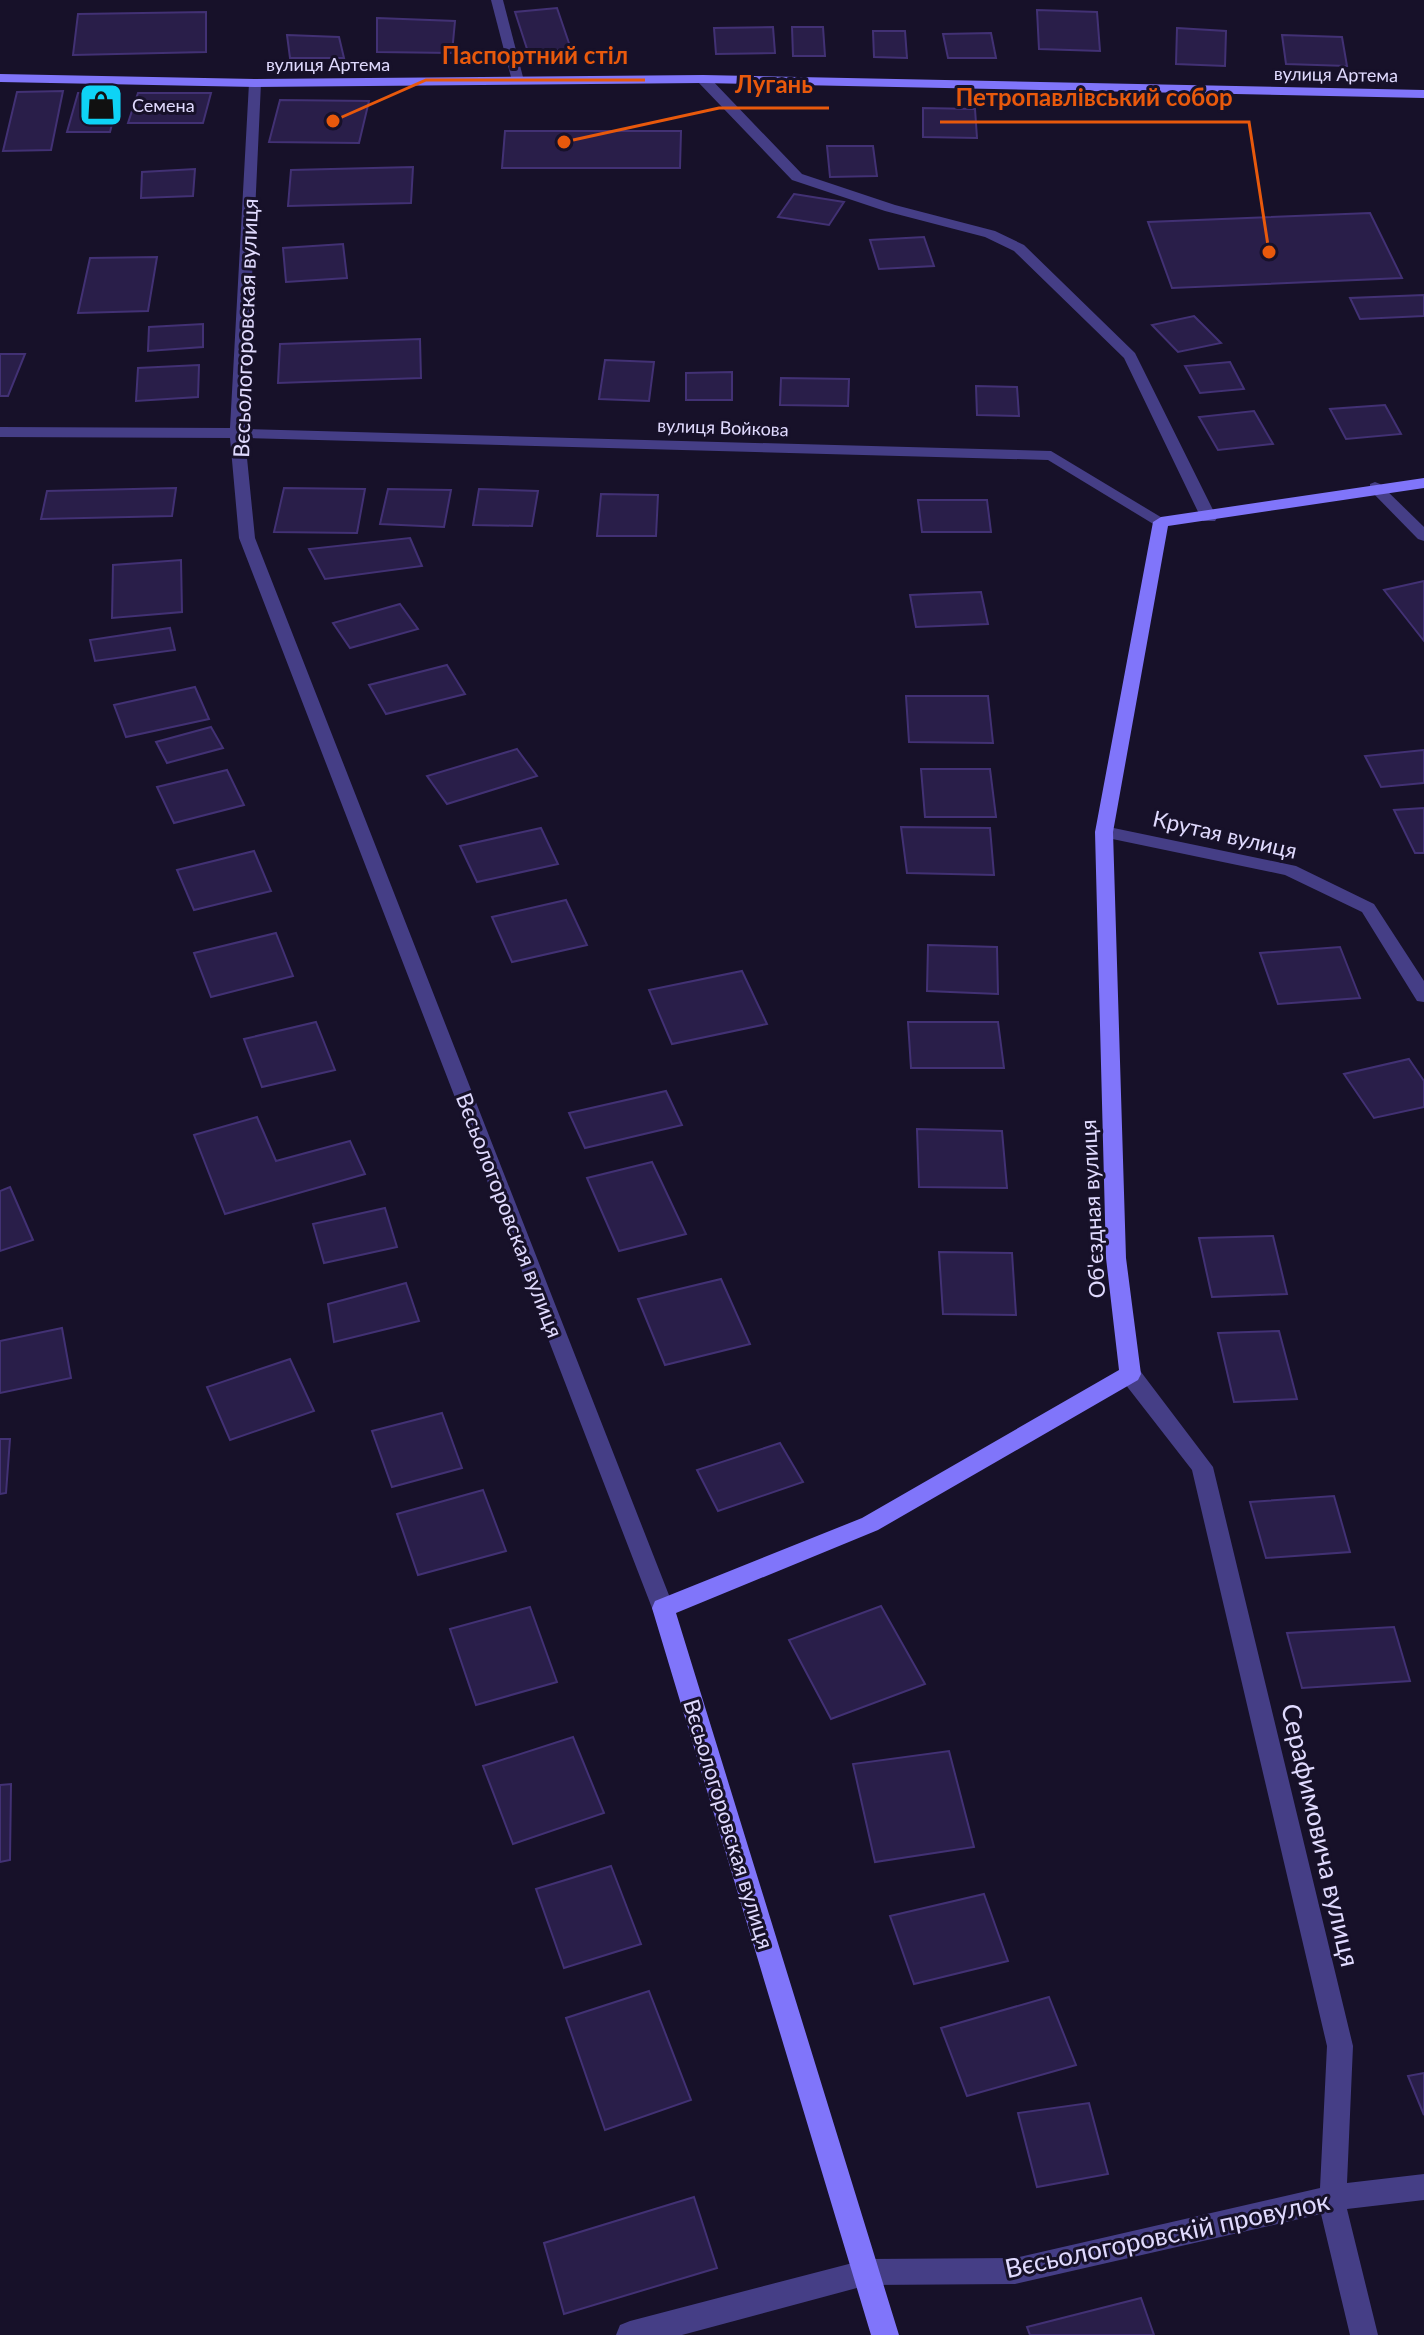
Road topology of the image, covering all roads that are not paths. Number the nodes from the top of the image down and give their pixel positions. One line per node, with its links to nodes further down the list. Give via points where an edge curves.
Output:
1 (497, 0): 4 (street)
2 (0, 78): 5 (street, вулиця Артема)
3 (703, 79): 4 (street, вулиця Артема); 6 (street, вулиця Артема); 11 (street, via 797,177 990,234 1019,248 1130,356)
4 (518, 81): 5 (street, вулиця Артема)
5 (255, 83): 8 (street, Вєсьологоровская вулиця)
6 (1424, 94)
7 (0, 432): 8 (street, вулиця Войкова)
8 (237, 433): 12 (street, вулиця Войкова, via 1051,456); 17 (street, Вєсьологоровская вулиця, via 247,538)
9 (1424, 483): 10 (street)
10 (1375, 487): 11 (street); 13 (street)
11 (1209, 518): 12 (street)
12 (1161, 522): 14 (street, Об'єздная вулиця)
13 (1424, 536)
14 (1104, 832): 15 (street, Крутая вулиця, via 1290,870 1368,908); 16 (street, Об'єздная вулиця, via 1116,1258)
15 (1424, 996)
16 (1130, 1374): 17 (street, via 870,1524); 19 (street, Серафимовича вулиця, via 1202,1467 1340,2046)
17 (663, 1608): 20 (street, Вєсьологоровская вулиця)
18 (1424, 2187): 19 (street, Вєсьологоровскій провулок)
19 (1333, 2198): 20 (street, Вєсьологоровскій провулок, via 1015,2271); 23 (street, Серафимовича вулиця)
20 (868, 2272): 21 (street, Вєсьологоровскій провулок); 22 (street, Вєсьологоровская вулиця)
21 (630, 2335)
22 (885, 2335)
23 (1364, 2335)

